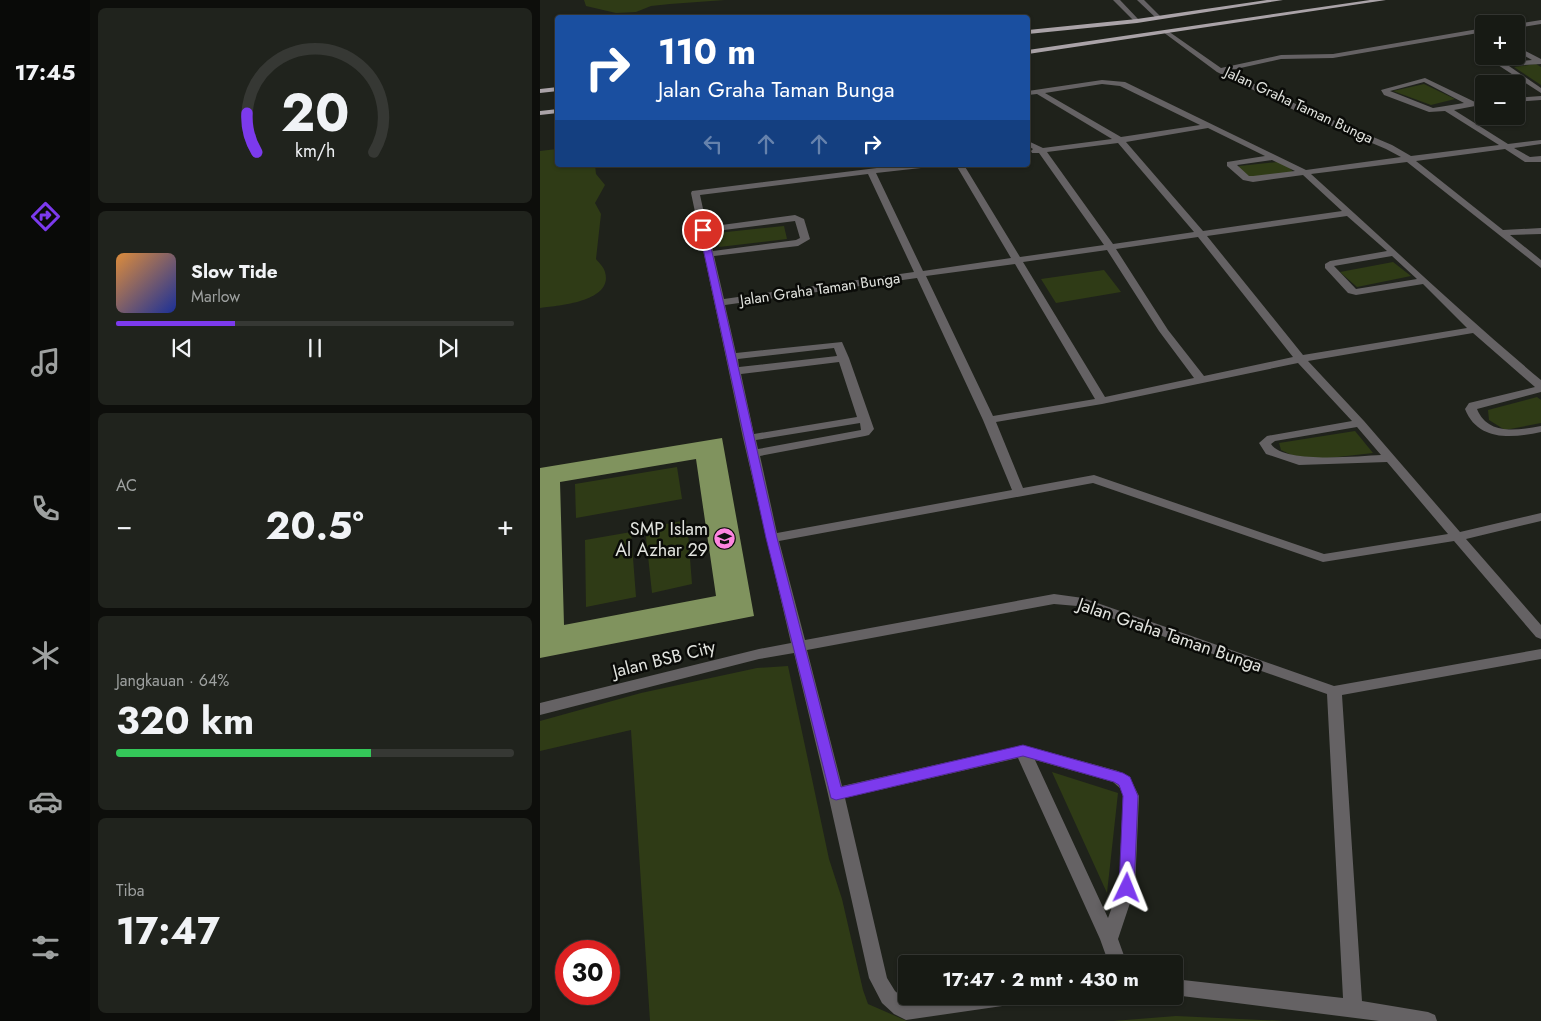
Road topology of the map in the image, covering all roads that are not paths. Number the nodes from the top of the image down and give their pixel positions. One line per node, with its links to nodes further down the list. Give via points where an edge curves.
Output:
1 (1116, 0): 6 (street)
2 (1140, 0): 5 (street)
3 (1280, 0): 5 (main road)
4 (1383, 0): 10 (main road)
5 (1159, 18): 6 (main road)
6 (1137, 21): 9 (main road)
7 (1541, 22): 8 (street)
8 (1525, 25)
9 (1030, 32)
10 (1166, 32): 12 (main road); 15 (street, Jalan Graha Taman Bunga)
11 (1475, 32): 15 (street, via 1332,56 1281,57)
12 (1030, 52)
13 (1525, 53): 14 (street)
14 (1540, 62): 18 (street, via 1502,65)
15 (1220, 70): 36 (street, Jalan Graha Taman Bunga)
16 (555, 89): 17 (main road)
17 (540, 91)
18 (1541, 91)
19 (1037, 92): 20 (street); 28 (street, via 1102,82 1117,83); 29 (street)
20 (1030, 93)
21 (1541, 98): 22 (street)
22 (1525, 99)
23 (1472, 104): 24 (street); 25 (street); 25 (street, via 1425,80 1384,90 1432,110)
24 (1475, 104)
25 (1447, 109): 32 (street)
26 (555, 110): 27 (main road)
27 (540, 113)
28 (1208, 126): 29 (street); 35 (street)
29 (1120, 140): 33 (street); 48 (street)
30 (1541, 142): 32 (street, Jalan Graha Taman Bunga)
31 (1030, 144): 33 (street)
32 (1504, 146): 36 (street, Jalan Graha Taman Bunga); 38 (street)
33 (1041, 150): 34 (street); 49 (street)
34 (1030, 152)
35 (1275, 157): 43 (street); 43 (street, Jalan Graha Taman Bunga, via 1230,164 1246,178)
36 (1408, 158): 43 (street, Jalan Graha Taman Bunga); 47 (street, Jalan Graha Taman Bunga)
37 (1541, 159): 38 (street)
38 (1528, 160): 41 (street)
39 (904, 167): 42 (street, Jalan Graha Taman Bunga)
40 (961, 167): 54 (street)
41 (1541, 170)
42 (871, 171): 45 (street, Jalan Graha Taman Bunga, via 695,193); 56 (street, Jalan Graha Taman Bunga)
43 (1304, 172): 44 (street)
44 (1349, 213): 48 (street, Jalan Graha Taman Bunga); 52 (street)
45 (703, 230): 51 (street, Jalan Graha Taman Bunga); 51 (street, via 795,218 799,219 804,239 798,243)
46 (1541, 231): 47 (street)
47 (1501, 233): 53 (street, Jalan Graha Taman Bunga)
48 (1200, 234): 49 (street, Jalan Graha Taman Bunga); 62 (street)
49 (1110, 247): 54 (street, Jalan Graha Taman Bunga); 64 (street, via 1164,331)
50 (1541, 253): 53 (street)
51 (709, 254): 58 (street, Jalan Graha Taman Bunga)
52 (1394, 254): 57 (street); 57 (street, via 1328,266 1356,292)
53 (1529, 256): 55 (street, Jalan Graha Taman Bunga)
54 (1018, 260): 56 (street, Jalan Graha Taman Bunga); 66 (street)
55 (1541, 265)
56 (920, 274): 58 (street, Jalan Graha Taman Bunga); 68 (street, Jalan Graha Taman Bunga)
57 (1425, 281): 59 (street)
58 (719, 303): 60 (street, Jalan Graha Taman Bunga)
59 (1475, 330): 62 (street); 65 (street)
60 (731, 357): 61 (street, via 832,343 840,344); 63 (street, Jalan Graha Taman Bunga)
61 (844, 358): 63 (street); 67 (street)
62 (1300, 359): 64 (street); 69 (street)
63 (734, 371): 71 (street, Jalan Graha Taman Bunga)
64 (1202, 380): 66 (street)
65 (1541, 388): 70 (street, via 1473,405 1472,409 1478,420 1496,433 1514,434)
66 (1102, 401): 68 (street)
67 (864, 419): 71 (street); 72 (street, via 868,429 865,433)
68 (989, 420): 74 (street, Jalan Graha Taman Bunga)
69 (1360, 423): 73 (street); 73 (street, via 1271,438 1265,443 1266,448 1282,457 1300,461)
70 (1541, 429)
71 (749, 438): 72 (street, Jalan Graha Taman Bunga)
72 (753, 454): 77 (street, Jalan Graha Taman Bunga)
73 (1390, 458): 76 (street)
74 (1019, 493): 76 (street, via 1099,480 1323,558); 77 (street)
75 (1541, 517): 76 (street)
76 (1456, 537): 78 (street)
77 (772, 538): 79 (street, Jalan Graha Taman Bunga)
78 (1541, 634)
79 (798, 648): 81 (street, Jalan Graha Taman Bunga, via 1054,598 1067,599); 82 (street, Jalan BSB City, via 752,656); 84 (street, Jalan Graha Taman Bunga)
80 (1541, 654): 81 (street, Jalan Graha Taman Bunga)
81 (1334, 691): 89 (street)
82 (540, 709)
83 (1023, 751): 84 (street); 85 (street); 85 (street, via 1118,777 1128,787 1131,796 1127,888)
84 (836, 794): 88 (street, Jalan Graha Taman Bunga, via 884,994 906,1011)
85 (1109, 939): 86 (street)
86 (1115, 955)
87 (1183, 989): 89 (street)
88 (950, 1005)
89 (1353, 1008): 90 (street)
90 (1428, 1021)

